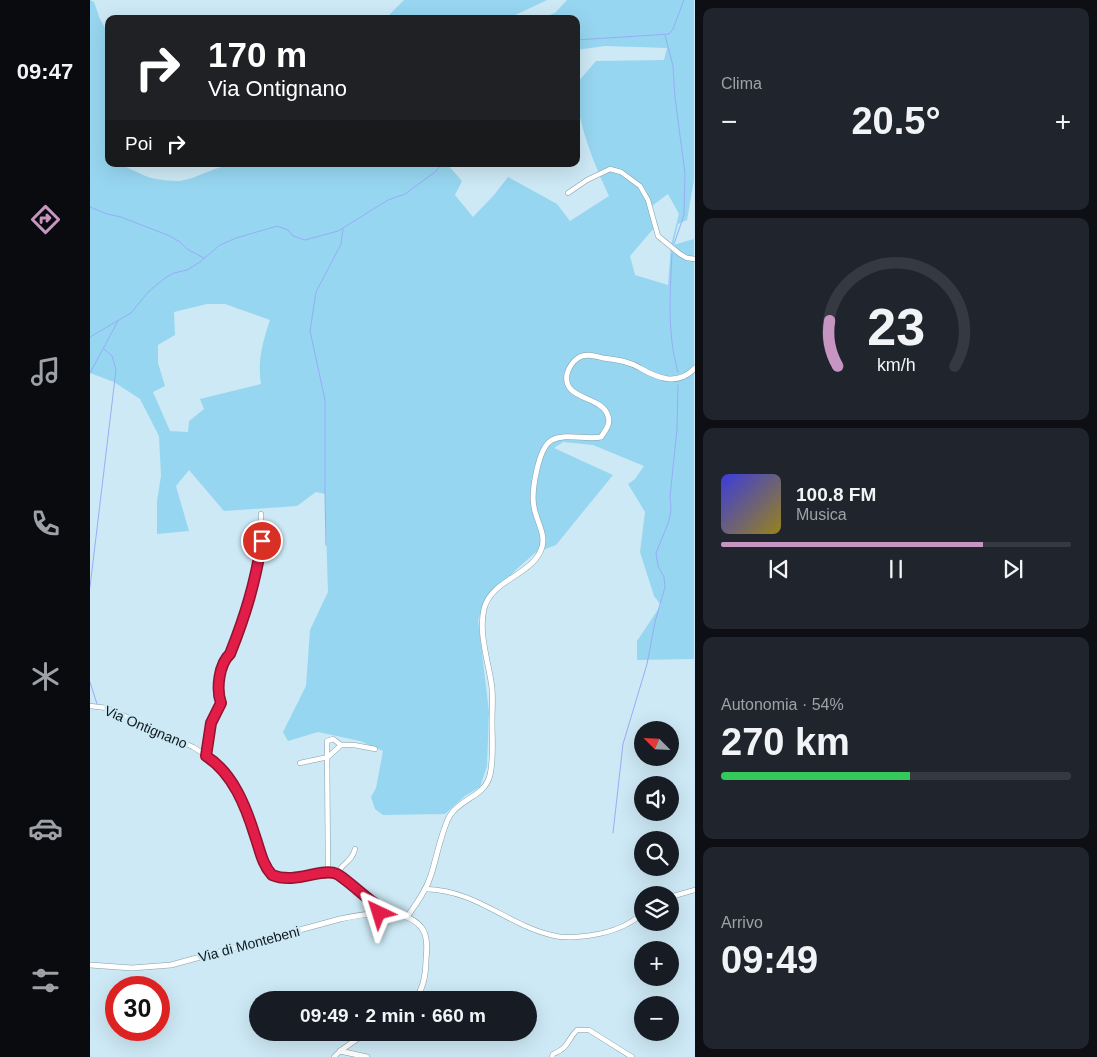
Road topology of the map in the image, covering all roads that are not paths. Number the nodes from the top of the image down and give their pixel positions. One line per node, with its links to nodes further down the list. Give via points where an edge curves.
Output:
1 (568, 193): 2 (street, via 610,169 621,172 640,186 648,200 658,236 680,254)
2 (694, 258)
3 (694, 368): 14 (street, via 682,378 663,379 624,361 587,355 575,360 568,368 566,378 573,392 601,406 609,422 601,437 551,440 541,454 533,492 534,512 543,541 539,555 489,597 484,608 484,635 492,690 490,774 483,789 450,814)
4 (261, 514): 8 (street, via 262,541 253,589 247,613 230,654 225,658 218,694 221,703 211,723)
5 (90, 706): 8 (street, Via Ontignano, via 108,708)
6 (341, 745): 7 (street); 9 (street); 9 (street, via 333,739 327,741)
7 (374, 750)
8 (206, 756): 12 (street, Via Ontignano, via 218,763 245,805 264,864 272,875 293,879)
9 (328, 757): 10 (street); 12 (street)
10 (300, 763)
11 (355, 849): 13 (street, via 353,857)
12 (328, 872): 13 (street, Via Ontignano)
13 (337, 874): 17 (street, Via Ontignano, via 374,903)
14 (425, 889): 18 (street); 19 (street, via 452,892 551,935 565,937 604,933)
15 (694, 890): 16 (street)
16 (679, 894)
17 (379, 913): 18 (street, Via di Montebeni); 20 (street, Via di Montebeni, via 330,922 171,965 132,968)
18 (407, 917): 21 (street, via 422,927 427,946 425,976)
19 (634, 921)
20 (90, 965)
21 (420, 991)
22 (354, 1041): 23 (street)
23 (340, 1052): 24 (street); 25 (street)
24 (334, 1057)
25 (367, 1057)
26 (552, 1057): 27 (street, via 564,1050 577,1030 589,1030)
27 (632, 1057)

